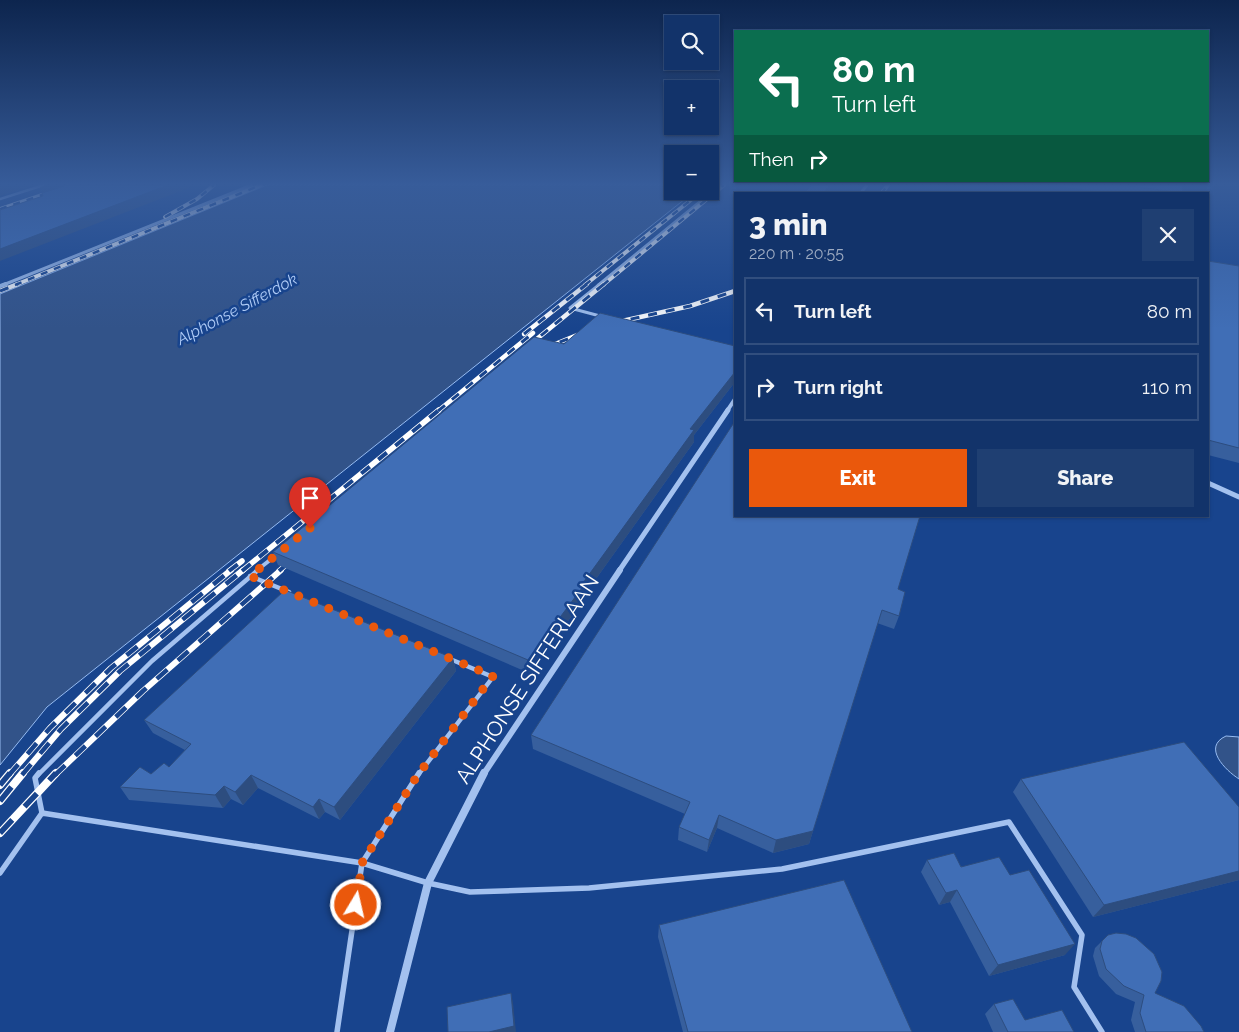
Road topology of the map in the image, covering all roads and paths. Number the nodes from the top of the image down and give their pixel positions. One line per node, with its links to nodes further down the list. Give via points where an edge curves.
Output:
1 (132, 233): 3 (street)
2 (661, 233): 4 (lane, via 570,308)
3 (0, 286)
4 (605, 317)
5 (734, 399): 15 (street, ALPHONSE SIFFERLAAN, via 488,765)
6 (1209, 483): 7 (street)
7 (1239, 497)
8 (288, 546): 9 (lane)
9 (250, 576): 10 (lane); 12 (lane, via 92,716 35,778)
10 (294, 594)
11 (448, 658): 13 (lane, via 493,676 417,776)
12 (42, 813): 13 (lane); 14 (lane)
13 (362, 863): 15 (lane); 16 (lane)
14 (0, 874)
15 (428, 883): 17 (street, ALPHONSE SIFFERLAAN); 18 (lane, via 470,892 589,888 744,873 782,869 1009,822 1082,936 1074,987)
16 (336, 1032)
17 (390, 1032)
18 (1102, 1032)

